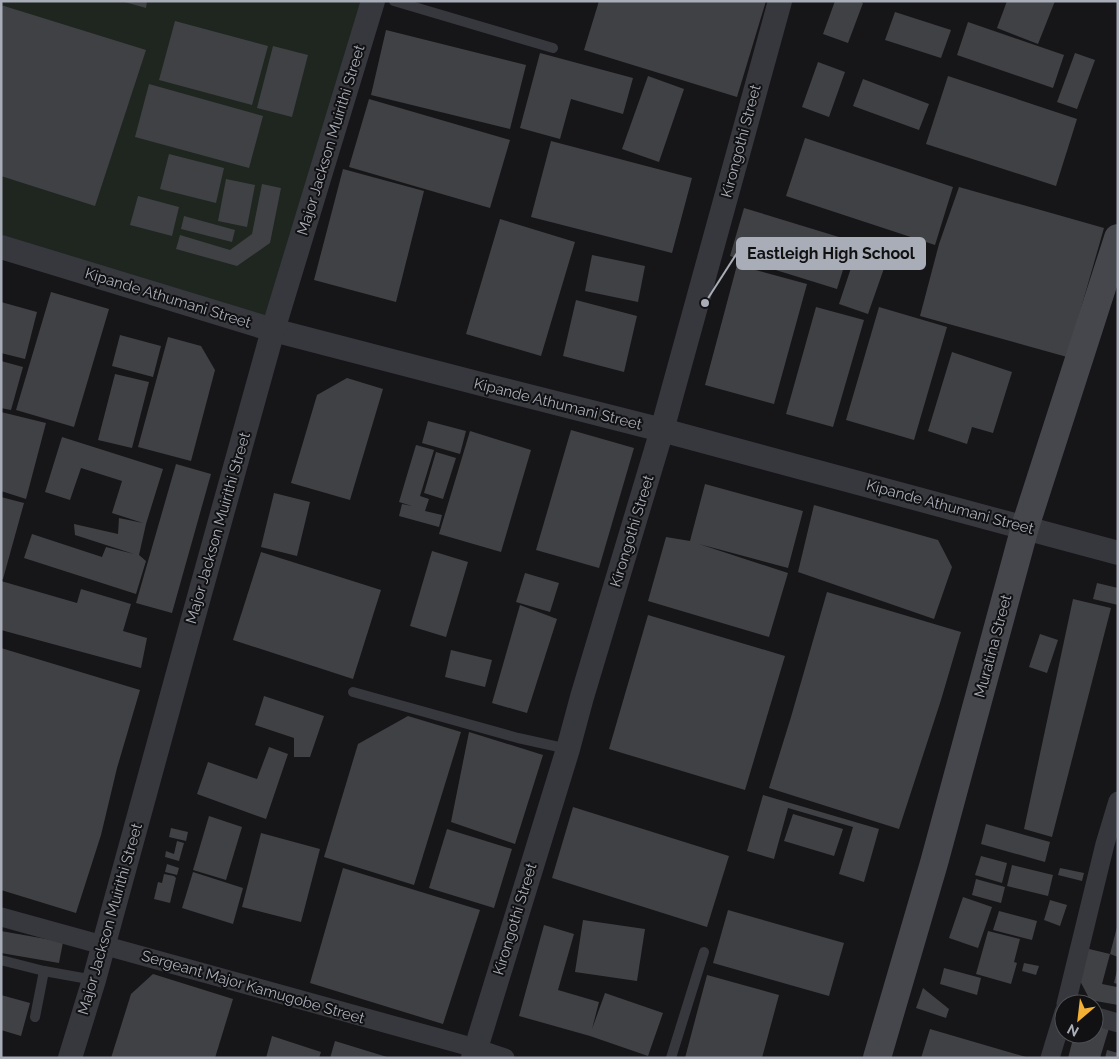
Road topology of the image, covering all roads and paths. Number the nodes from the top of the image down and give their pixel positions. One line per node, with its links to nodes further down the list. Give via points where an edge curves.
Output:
1 (373, 1): 7 (street, Major Jackson Muirithi Street)
2 (394, 1): 4 (lane)
3 (780, 1): 8 (street, Kirongothi Street)
4 (554, 48)
5 (1118, 238): 9 (main road, Muratina Street)
6 (1, 247): 7 (street, Kipande Athumani Street)
7 (273, 330): 8 (street, Kipande Athumani Street); 15 (street, Major Jackson Muirithi Street)
8 (662, 430): 9 (street, Kipande Athumani Street); 12 (street, Kirongothi Street)
9 (1026, 527): 10 (street, Kipande Athumani Street); 29 (main road, Muratina Street)
10 (1118, 553)
11 (353, 692): 12 (lane)
12 (568, 750): 25 (street, Kirongothi Street)
13 (1118, 801): 20 (street)
14 (1, 917): 15 (street, Sergeant Major Kamugobe Street)
15 (103, 945): 19 (street, Major Jackson Muirithi Street); 25 (street, Sergeant Major Kamugobe Street)
16 (704, 952): 28 (lane)
17 (1, 960): 18 (lane)
18 (44, 971): 19 (lane); 21 (lane)
19 (94, 980): 26 (street, Major Jackson Muirithi Street)
20 (1068, 994)
21 (34, 1017)
22 (1104, 1019): 23 (street)
23 (1118, 1023)
24 (1054, 1044): 30 (street)
25 (474, 1053): 27 (street, Sergeant Major Kamugobe Street)
26 (70, 1058)
27 (505, 1058)
28 (671, 1058)
29 (877, 1058)
30 (1050, 1058)

